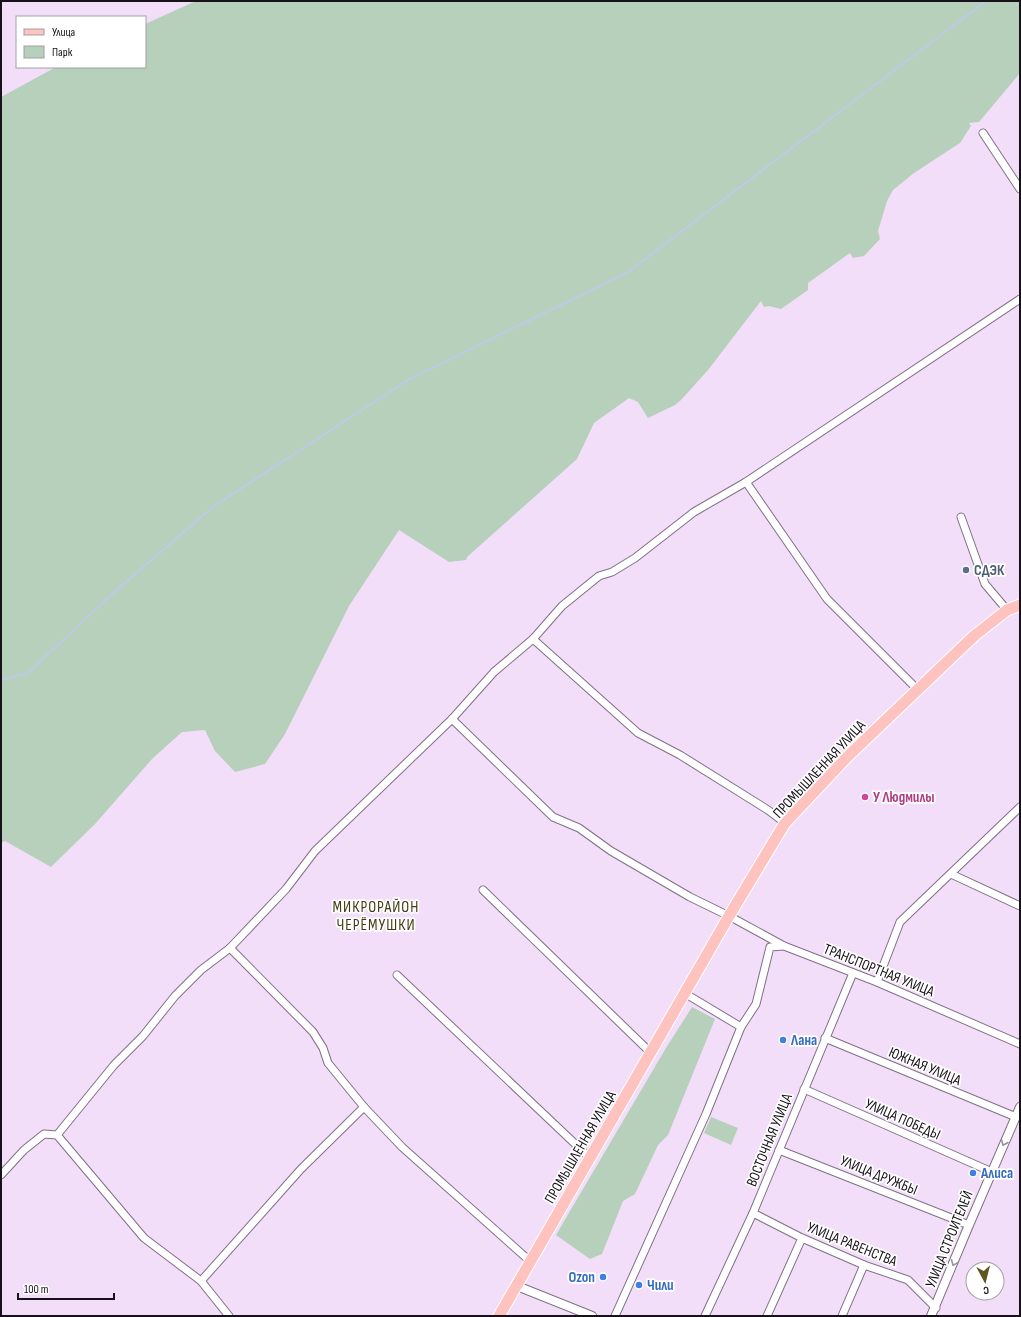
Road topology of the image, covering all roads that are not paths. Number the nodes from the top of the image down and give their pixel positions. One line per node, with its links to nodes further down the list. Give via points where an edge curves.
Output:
1 (984, 133): 2 (street)
2 (1020, 189)
3 (1020, 299): 4 (street)
4 (746, 482): 8 (street, via 694,512 635,558 612,572 599,576 562,606); 9 (street, via 827,599)
5 (961, 517): 7 (street, via 985,584)
6 (1020, 605): 7 (main road, ПРОМЫШЛЕННАЯ УЛИЦА)
7 (1007, 610): 9 (main road, ПРОМЫШЛЕННАЯ УЛИЦА, via 974,636)
8 (533, 639): 10 (street, via 494,672); 12 (street, via 638,733 680,755)
9 (918, 690): 12 (main road, ПРОМЫШЛЕННАЯ УЛИЦА, via 847,757)
10 (452, 719): 16 (street, ТРАНСПОРТНАЯ УЛИЦА, via 553,817 580,828 618,855 690,897); 18 (street, via 315,852 286,889)
11 (1020, 807): 13 (street)
12 (786, 823): 16 (main road, ПРОМЫШЛЕННАЯ УЛИЦА)
13 (951, 874): 15 (street); 21 (street, via 900,922)
14 (483, 890): 26 (street)
15 (1020, 906)
16 (729, 916): 17 (street, ТРАНСПОРТНАЯ УЛИЦА); 22 (main road, ПРОМЫШЛЕННАЯ УЛИЦА)
17 (784, 946): 19 (street, ТРАНСПОРТНАЯ УЛИЦА); 23 (street, via 770,948 756,1004)
18 (230, 948): 28 (street, via 313,1032 328,1063); 31 (street, via 201,970 175,996 143,1036 114,1064)
19 (853, 973): 21 (street, ТРАНСПОРТНАЯ УЛИЦА); 24 (street, ВОСТОЧНАЯ УЛИЦА)
20 (397, 975): 33 (street)
21 (877, 982): 25 (street, ТРАНСПОРТНАЯ УЛИЦА)
22 (686, 994): 23 (street); 26 (main road, ПРОМЫШЛЕННАЯ УЛИЦА)
23 (741, 1027): 47 (street, via 706,1114)
24 (825, 1038): 27 (street, ВОСТОЧНАЯ УЛИЦА); 30 (street, ЮЖНАЯ УЛИЦА)
25 (1020, 1044)
26 (651, 1053): 33 (main road, ПРОМЫШЛЕННАЯ УЛИЦА)
27 (804, 1089): 32 (street, ВОСТОЧНАЯ УЛИЦА); 34 (street, УЛИЦА ПОБЕДЫ)
28 (364, 1107): 39 (street, via 402,1147); 41 (street, via 301,1169)
29 (1020, 1107): 30 (street, УЛИЦА СТРОИТЕЛЕЙ)
30 (1016, 1117): 34 (street, УЛИЦА СТРОИТЕЛЕЙ, one-way to 34)
31 (57, 1136): 35 (street, via 44,1134 24,1150); 41 (street, via 144,1238)
32 (779, 1150): 36 (street, ВОСТОЧНАЯ УЛИЦА); 37 (street, УЛИЦА ДРУЖБЫ)
33 (590, 1158): 39 (main road, ПРОМЫШЛЕННАЯ УЛИЦА)
34 (992, 1172): 37 (street, УЛИЦА СТРОИТЕЛЕЙ)
35 (1, 1175)
36 (752, 1213): 38 (street, УЛИЦА РАВЕНСТВА); 48 (street, ВОСТОЧНАЯ УЛИЦА)
37 (969, 1224): 43 (street, УЛИЦА СТРОИТЕЛЕЙ, one-way to 43)
38 (802, 1238): 40 (street, УЛИЦА РАВЕНСТВА); 49 (street)
39 (531, 1262): 42 (main road, ПРОМЫШЛЕННАЯ УЛИЦА)
40 (864, 1265): 43 (street, УЛИЦА РАВЕНСТВА, via 908,1280); 50 (street)
41 (200, 1281): 44 (street)
42 (517, 1286): 45 (main road, ПРОМЫШЛЕННАЯ УЛИЦА); 46 (street)
43 (936, 1308): 51 (street, УЛИЦА СТРОИТЕЛЕЙ)
44 (229, 1316)
45 (499, 1316)
46 (592, 1316)
47 (615, 1316)
48 (705, 1316)
49 (767, 1316)
50 (842, 1316)
51 (931, 1316)

